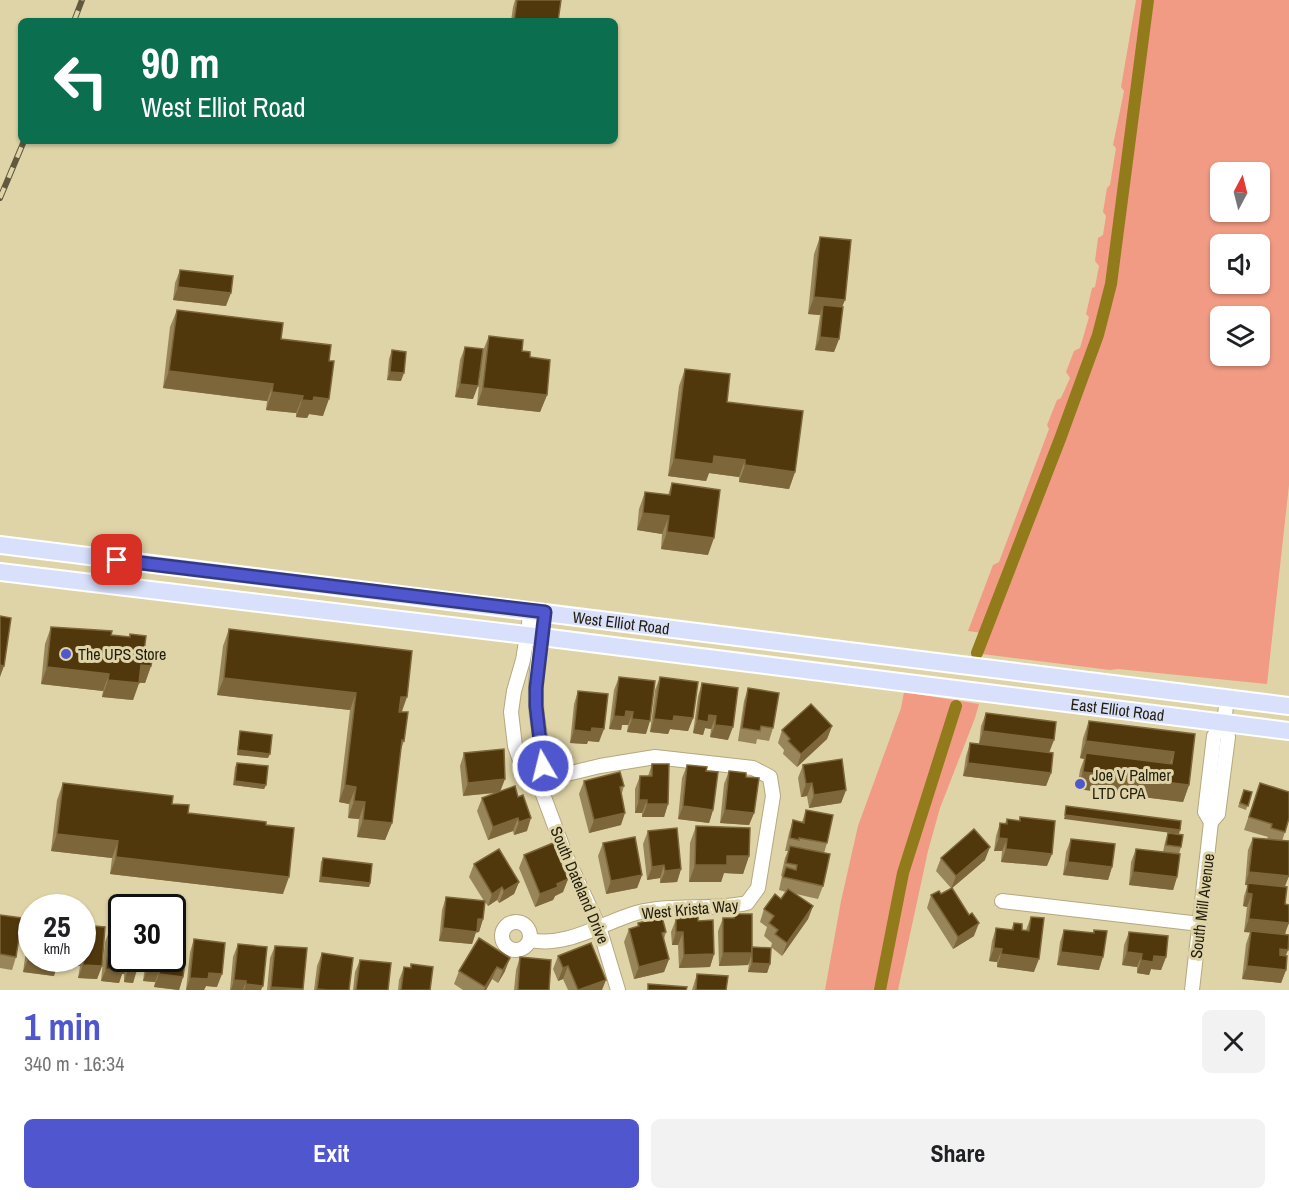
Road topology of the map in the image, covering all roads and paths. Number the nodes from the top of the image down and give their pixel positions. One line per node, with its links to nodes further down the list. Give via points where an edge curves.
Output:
1 (0, 545): 3 (main road, West Elliot Road)
2 (0, 572): 4 (main road, West Elliot Road)
3 (538, 611): 4 (street, South Dateland Drive); 5 (main road, West Elliot Road)
4 (534, 636): 6 (main road, West Elliot Road); 11 (street, South Dateland Drive, via 543,766); 11 (street, South Dateland Drive, via 523,660 511,712 515,746 523,769)
5 (990, 670): 7 (main road, East Elliot Road)
6 (946, 689): 9 (main road, East Elliot Road)
7 (1227, 698): 8 (main road, East Elliot Road); 9 (street, South Mill Avenue)
8 (1289, 706)
9 (1224, 723): 10 (main road, East Elliot Road); 13 (street, South Mill Avenue, via 1214,739 1205,812 1211,822)
10 (1289, 731)
11 (538, 781): 14 (street, South Dateland Drive, via 566,856); 14 (street, West Krista Way, via 655,757 753,768 770,777 773,796 758,888 747,903 638,913)
12 (1002, 901): 13 (street)
13 (1200, 924): 17 (street, South Mill Avenue)
14 (599, 927): 15 (street, West Krista Way, via 562,940); 16 (street, South Dateland Drive)
15 (530, 940)
16 (618, 990)
17 (1192, 990)

